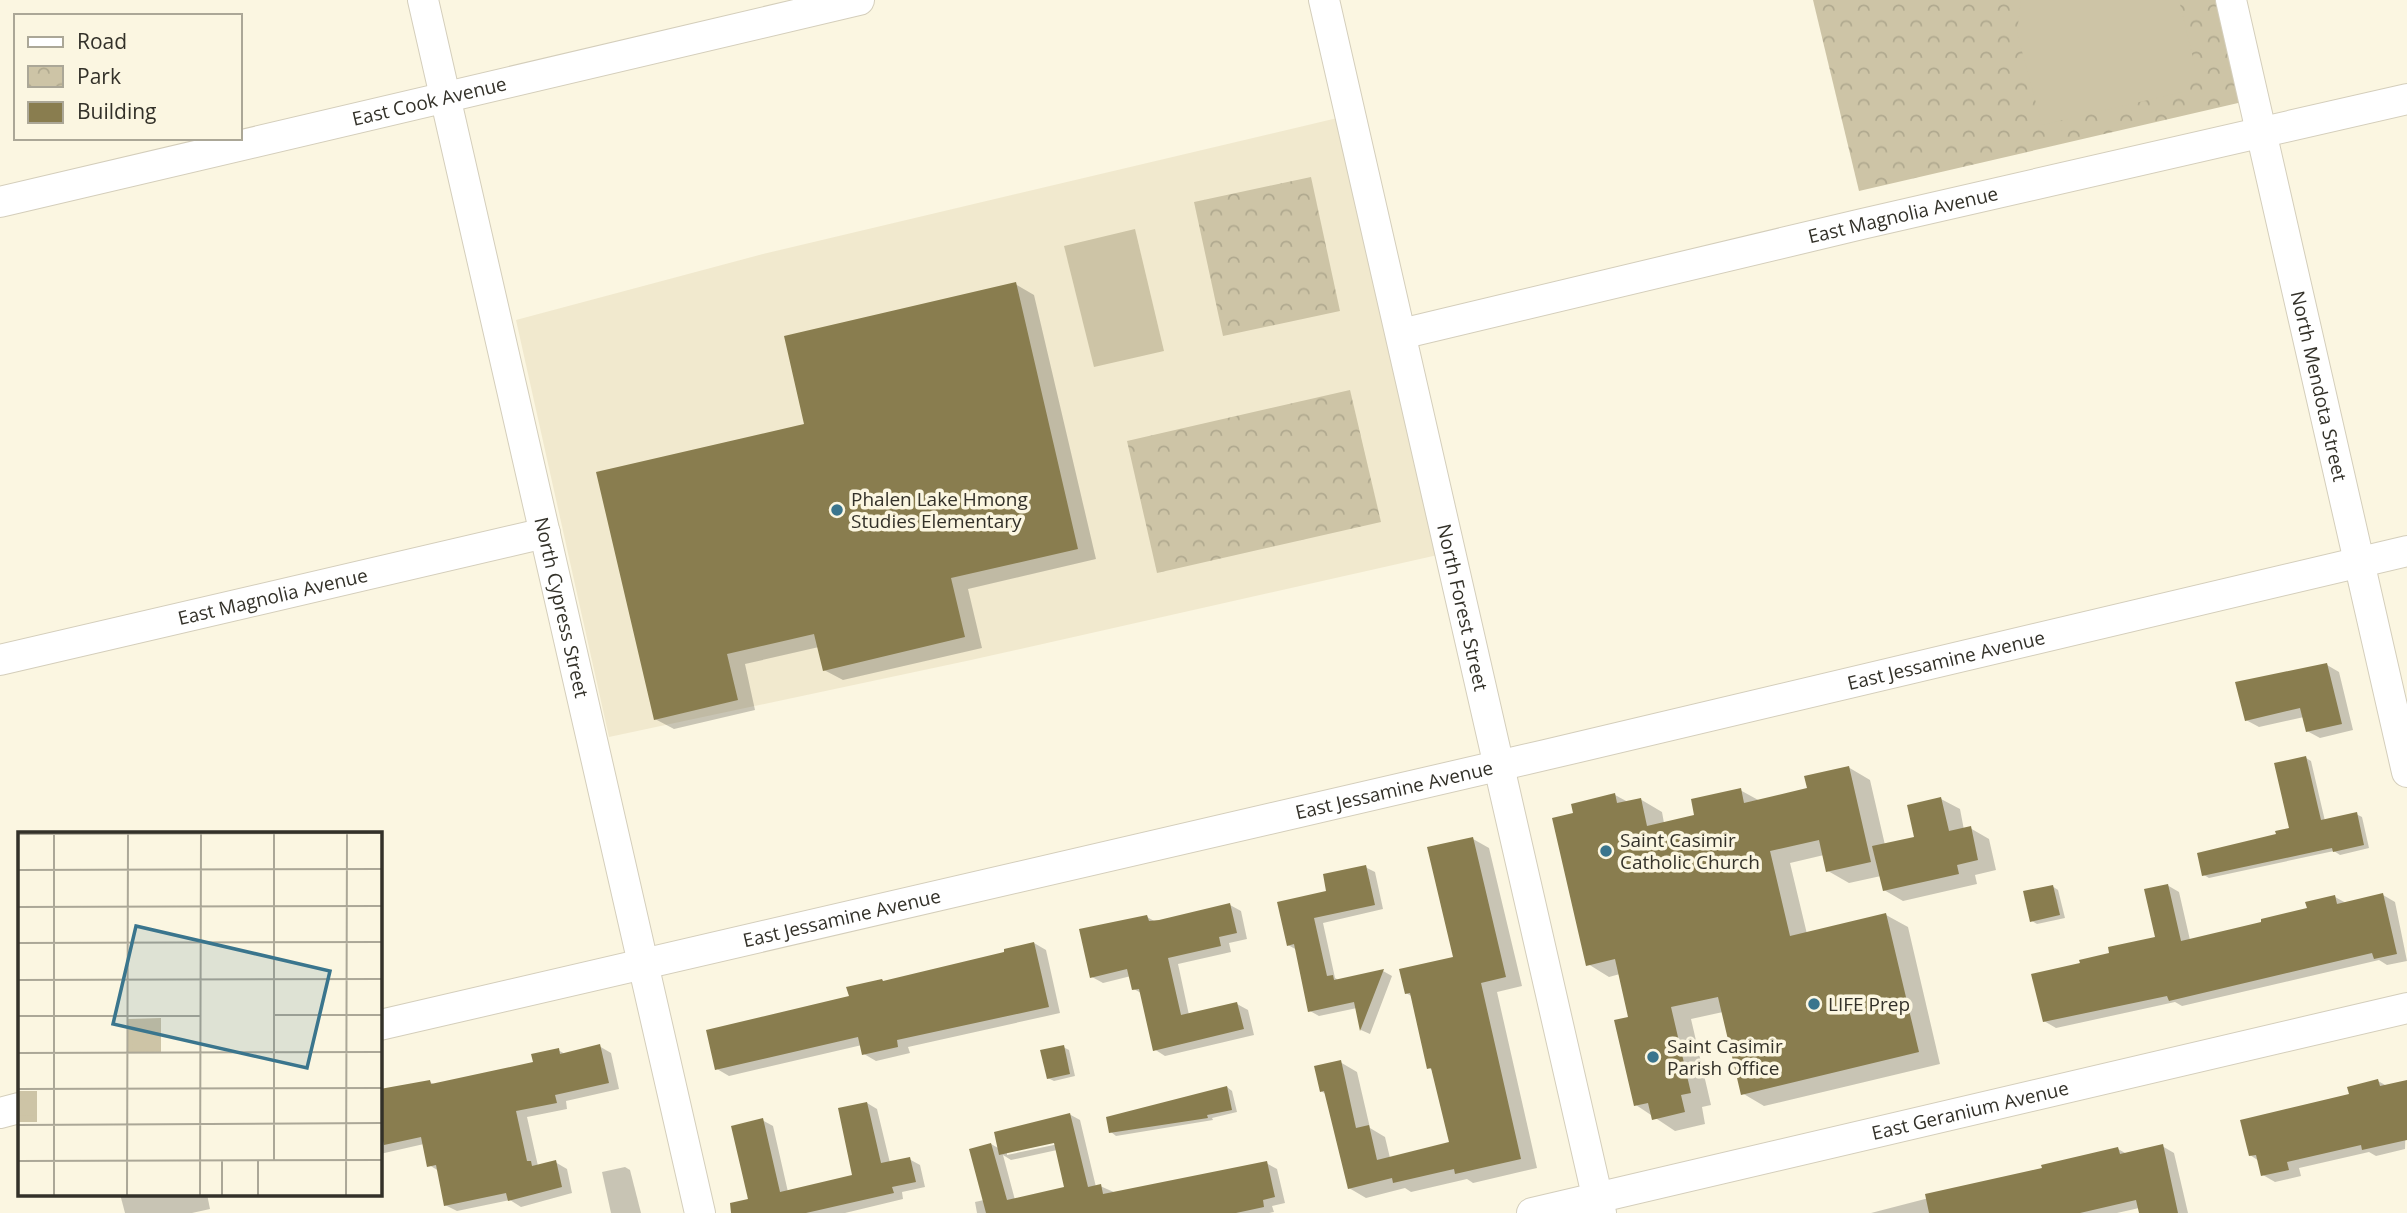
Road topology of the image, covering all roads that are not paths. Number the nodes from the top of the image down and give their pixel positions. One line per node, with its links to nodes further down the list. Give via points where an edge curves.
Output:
1 (423, 0): 5 (street, North Cypress Street)
2 (859, 0): 5 (street, East Cook Avenue)
3 (1324, 0): 9 (street, North Forest Street)
4 (2231, 0): 7 (street, North Mendota Street)
5 (446, 97): 8 (street, East Cook Avenue); 10 (street, North Cypress Street)
6 (2407, 99): 7 (street, East Magnolia Avenue)
7 (2261, 133): 9 (street, East Magnolia Avenue); 12 (street, North Mendota Street)
8 (0, 202)
9 (1401, 334): 14 (street, North Forest Street)
10 (545, 533): 13 (street, East Magnolia Avenue); 16 (street, North Cypress Street)
11 (2407, 551): 12 (street, East Jessamine Avenue)
12 (2359, 562): 14 (street, East Jessamine Avenue); 15 (street, North Mendota Street)
13 (0, 660)
14 (1499, 766): 16 (street, East Jessamine Avenue); 21 (street, North Forest Street)
15 (2407, 772)
16 (644, 964): 18 (street, East Jessamine Avenue); 22 (street, North Cypress Street)
17 (2407, 1008): 21 (street, East Geranium Avenue)
18 (382, 1025)
19 (18, 1108): 20 (street)
20 (0, 1112)
21 (1600, 1205): 23 (street, East Geranium Avenue)
22 (701, 1213)
23 (1532, 1213)

